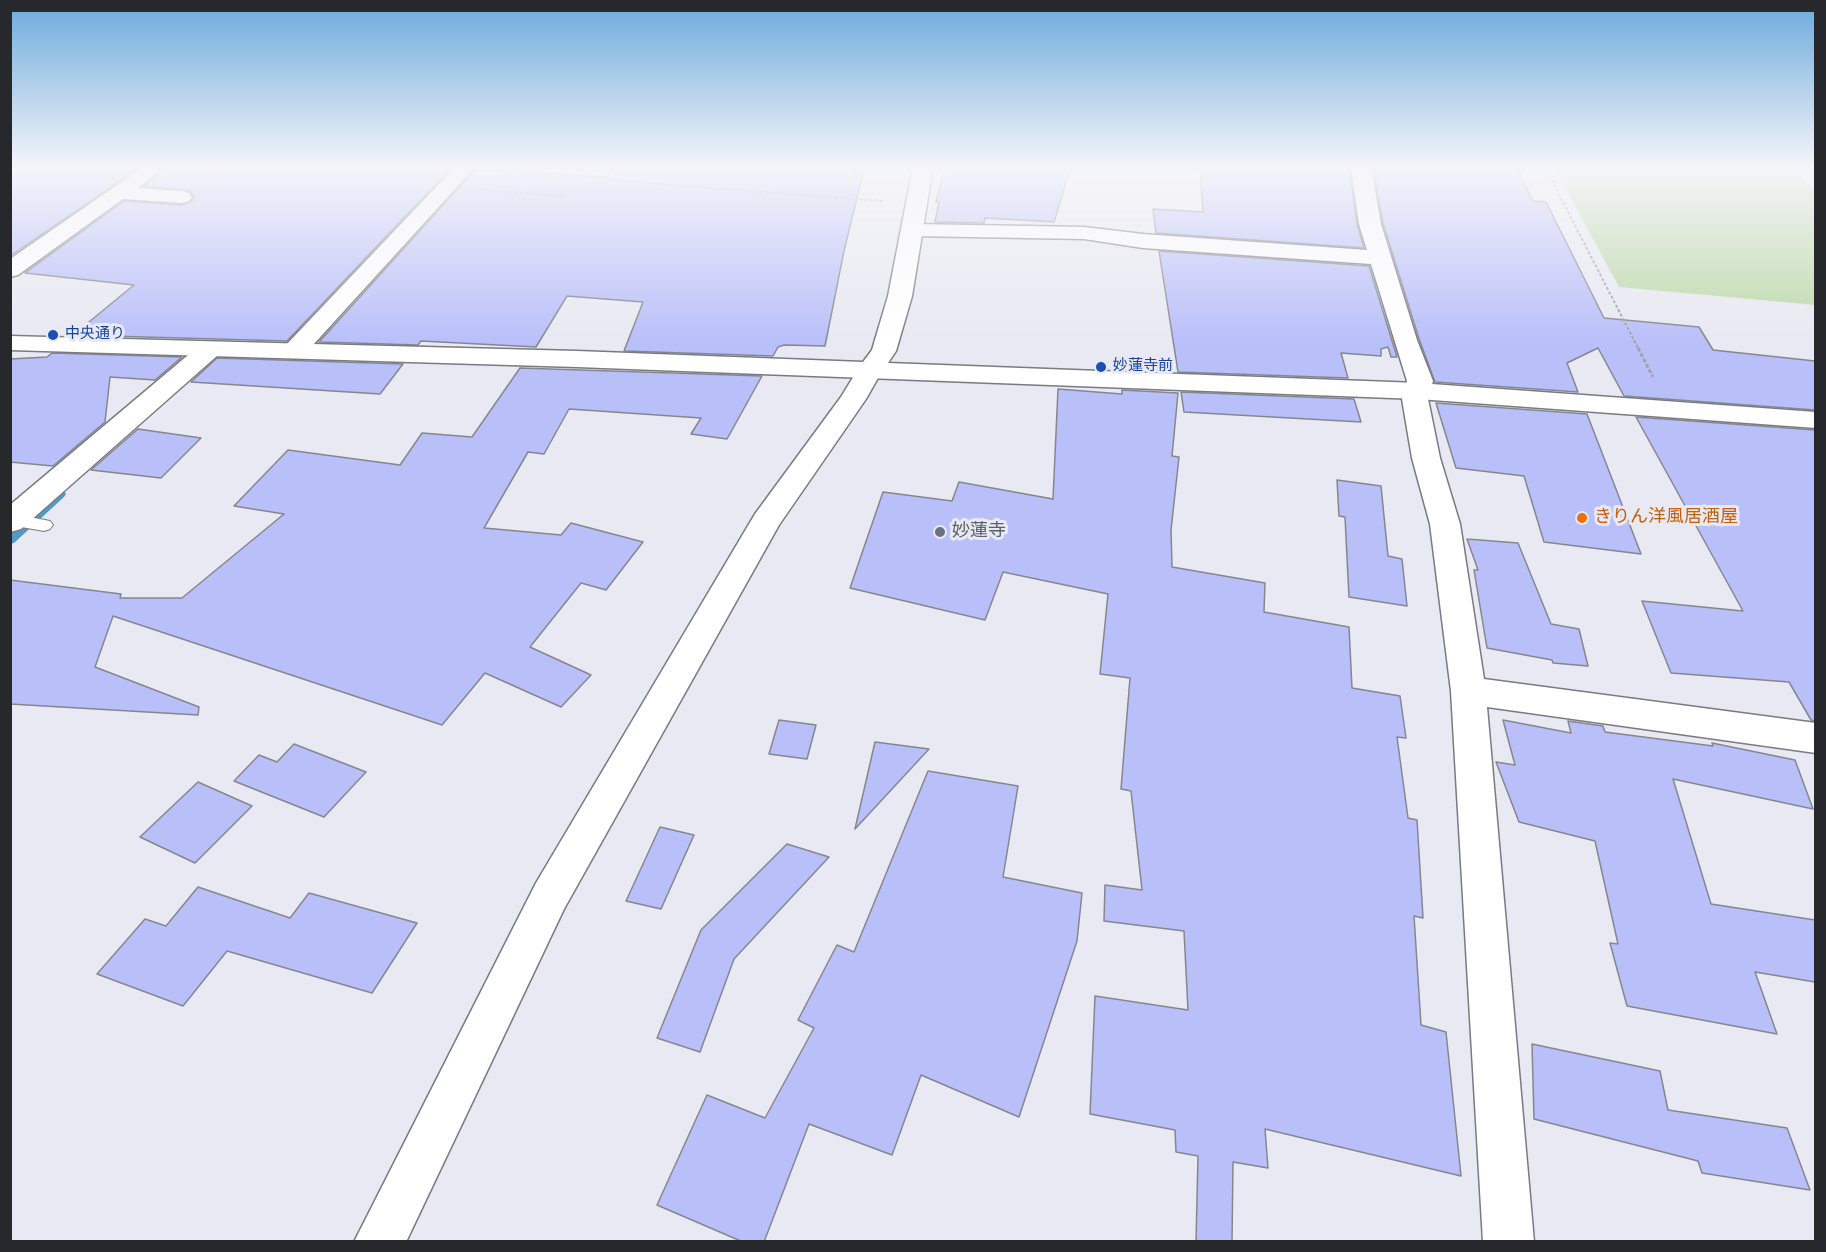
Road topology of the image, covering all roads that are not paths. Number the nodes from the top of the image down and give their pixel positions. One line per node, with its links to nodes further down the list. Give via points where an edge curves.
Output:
1 (73, 225): 7 (street)
2 (410, 225): 10 (street)
3 (914, 225): 5 (street)
4 (1371, 225): 6 (street)
5 (913, 230): 6 (street, via 1084,233 1143,241); 11 (street, via 884,351)
6 (1380, 258): 12 (street, via 1420,381)
7 (10, 270)
8 (10, 344): 9 (street)
9 (209, 350): 10 (street); 14 (street)
10 (294, 351): 11 (street)
11 (869, 371): 12 (street); 18 (street, via 854,399 766,521 550,896)
12 (1418, 391): 13 (street); 16 (street, via 1415,399 1426,458 1445,524)
13 (1815, 420)
14 (12, 521): 15 (lane)
15 (44, 525)
16 (1468, 691): 17 (street); 19 (street)
17 (1815, 738)
18 (379, 1242)
19 (1509, 1242)

